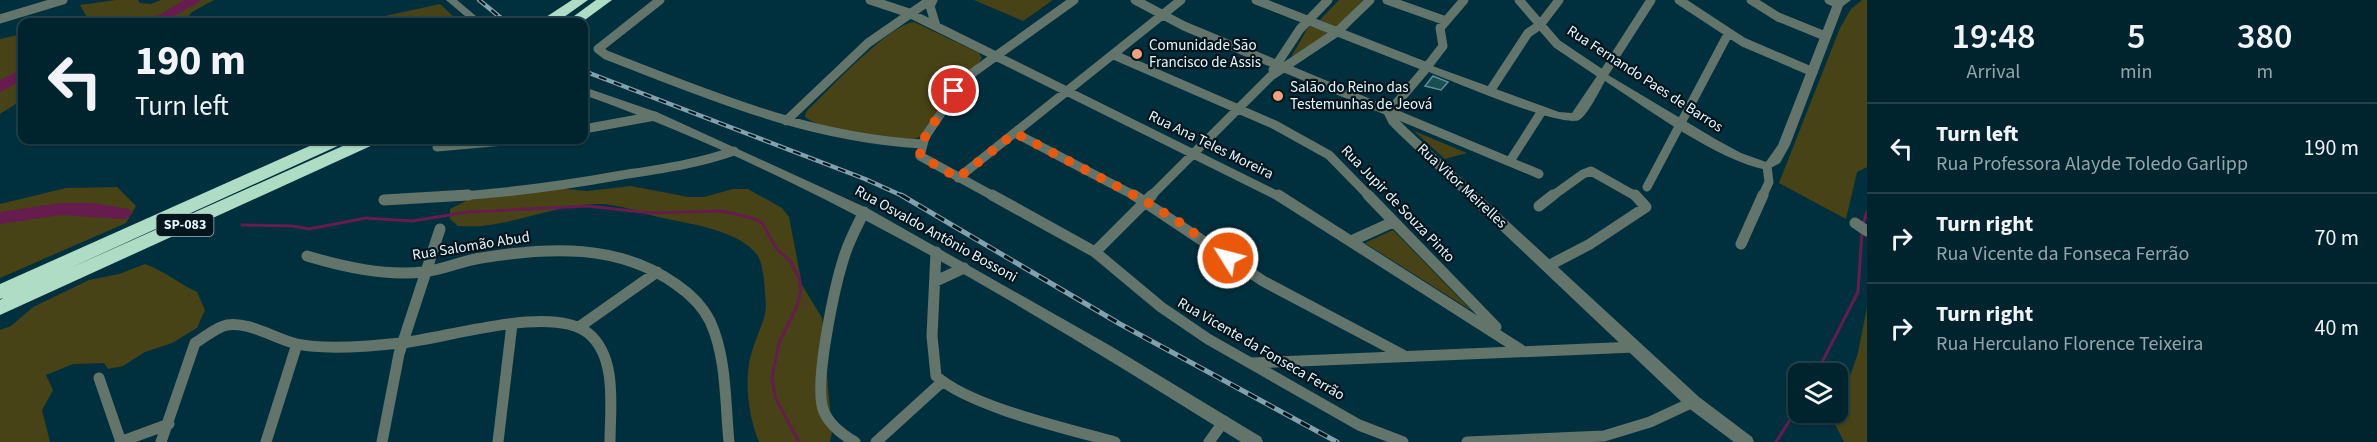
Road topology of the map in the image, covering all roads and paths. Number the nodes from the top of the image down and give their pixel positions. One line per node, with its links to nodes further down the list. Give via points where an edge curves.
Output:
1 (63, 0): 28 (street)
2 (451, 0): 25 (street)
3 (580, 0): 26 (highway)
4 (605, 0): 27 (highway)
5 (660, 0): 54 (street, via 598,49)
6 (870, 0): 23 (street, Rua Ana Teles Moreira)
7 (931, 0): 23 (street); 32 (street)
8 (1074, 0): 39 (street)
9 (1135, 0): 24 (street)
10 (1181, 0): 24 (street)
11 (1256, 0): 29 (street)
12 (1328, 0): 29 (street)
13 (1370, 0): 33 (street)
14 (1387, 0): 30 (street)
15 (1464, 0): 30 (street)
16 (1559, 0): 22 (street)
17 (1651, 0): 44 (street)
18 (1679, 0): 34 (street)
19 (1751, 0): 36 (street, via 1778,17)
20 (1838, 1): 36 (street)
21 (1522, 4): 22 (street, via 1541,10); 31 (street, Rua Fernando Paes de Barros)
22 (1553, 8): 31 (street)
23 (909, 13): 32 (street, Rua Ana Teles Moreira); 54 (street, via 868,43)
24 (1162, 16): 38 (street); 40 (street)
25 (473, 18)
26 (554, 18)
27 (579, 18)
28 (0, 19)
29 (1307, 21): 33 (street); 40 (street)
30 (1446, 21): 41 (street, via 1440,28 1443,46)
31 (1540, 25): 35 (street, Rua Fernando Paes de Barros); 37 (street, via 1528,33)
32 (936, 26): 39 (street, Rua Ana Teles Moreira)
33 (1337, 32): 41 (street); 42 (street)
34 (1728, 34): 43 (street); 56 (street)
35 (1549, 36): 37 (street); 44 (street, Rua Fernando Paes de Barros)
36 (1825, 36): 43 (street)
37 (1521, 45): 46 (street)
38 (1114, 55): 48 (street); 50 (street, Rua Jupir de Souza Pinto)
39 (996, 56): 48 (street, Rua Ana Teles Moreira); 64 (street, via 964,79)
40 (1276, 64): 42 (street); 45 (street)
41 (1426, 67): 46 (street); 52 (street)
42 (1286, 69): 45 (street); 52 (street)
43 (1813, 72): 69 (street, via 1784,145 1774,163)
44 (1603, 75): 51 (street, via 1575,117); 56 (street, Rua Fernando Paes de Barros)
45 (1271, 76): 50 (street)
46 (1490, 91): 51 (street)
47 (588, 92): 49 (street, Rua Osvaldo Antônio Bossoni)
48 (1068, 92): 60 (street); 67 (street, Rua Ana Teles Moreira)
49 (627, 106): 53 (street, Rua Osvaldo Antônio Bossoni); 57 (street)
50 (1238, 108): 67 (street); 77 (street, Rua Jupir de Souza Pinto, via 1329,155)
51 (1542, 111): 68 (street)
52 (1389, 112): 55 (street); 59 (street, Rua Vitor Meirelles)
53 (655, 116): 57 (street); 66 (street, Rua Osvaldo Antônio Bossoni)
54 (786, 121): 64 (street, via 830,133)
55 (1417, 123): 59 (street); 68 (street)
56 (1682, 123): 69 (street, Rua Fernando Paes de Barros, via 1744,160); 72 (street)
57 (615, 124): 58 (street)
58 (588, 128)
59 (1404, 132): 86 (street, Rua Vitor Meirelles)
60 (1015, 133): 71 (street); 74 (street)
61 (327, 144): 91 (highway, SP-083)
62 (360, 144): 92 (highway, SP-083)
63 (470, 144): 65 (street)
64 (921, 144): 71 (street, Rua Vicente da Fonseca Ferrão, via 920,156)
65 (437, 147)
66 (734, 151): 73 (street, via 703,162 549,187); 76 (street, Rua Osvaldo Antônio Bossoni)
67 (1193, 152): 74 (street); 81 (street, Rua Ana Teles Moreira, via 1274,193)
68 (1510, 160): 70 (street)
69 (1767, 166): 82 (street, via 1769,182)
70 (1539, 174)
71 (958, 178): 84 (street, Rua Vicente da Fonseca Ferrão)
72 (1647, 188)
73 (384, 200)
74 (1145, 201): 84 (street); 100 (street, via 1263,280)
75 (1539, 206): 86 (street, via 1591,171 1633,193 1646,207)
76 (864, 212): 83 (street, Rua Osvaldo Antônio Bossoni); 114 (street, via 838,280 822,386 822,408 832,423)
77 (1393, 222): 81 (street); 95 (street, Rua Jupir de Souza Pinto)
78 (1855, 223): 80 (street)
79 (440, 229): 88 (street)
80 (1867, 231)
81 (1352, 241): 95 (street, Rua Ana Teles Moreira)
82 (1741, 244)
83 (936, 252): 87 (street, Rua Osvaldo Antônio Bossoni); 90 (street)
84 (1095, 252): 101 (street, Rua Vicente da Fonseca Ferrão, via 1172,316)
85 (307, 256): 88 (street, Rua Salomão Abud, via 358,269)
86 (1548, 266): 98 (street, Rua Vitor Meirelles)
87 (964, 268): 90 (street); 105 (street, Rua Osvaldo Antônio Bossoni)
88 (424, 272): 89 (street, Rua Salomão Abud, via 479,258 571,249 616,256); 96 (street)
89 (657, 272): 94 (street); 113 (street, Rua Salomão Abud, via 695,300 710,320 718,343)
90 (936, 281): 103 (street, via 933,352 936,375)
91 (0, 292)
92 (0, 308)
93 (512, 324): 94 (street, via 540,320); 96 (street); 111 (street)
94 (579, 327): 112 (street, via 601,348 606,366)
95 (1509, 341): 99 (street, Rua Ana Teles Moreira)
96 (401, 343): 97 (street); 110 (street)
97 (297, 344): 106 (street, via 239,325 225,325 214,331 195,344); 109 (street)
98 (1635, 347): 99 (street); 104 (street, Rua Vitor Meirelles)
99 (1521, 350): 100 (street)
100 (1402, 355): 101 (street)
101 (1252, 363): 119 (street, Rua Vicente da Fonseca Ferrão, via 1386,437)
102 (99, 378): 107 (street)
103 (942, 382): 115 (street); 116 (street, via 1024,415)
104 (1693, 402): 120 (street, via 1652,423 1604,436); 121 (street, Rua Vitor Meirelles)
105 (1224, 422): 117 (street); 118 (street, Rua Osvaldo Antônio Bossoni)
106 (169, 424): 107 (street); 108 (street)
107 (121, 442)
108 (161, 442)
109 (266, 442)
110 (382, 442)
111 (498, 442)
112 (610, 442)
113 (729, 442)
114 (855, 442)
115 (876, 442)
116 (1115, 442)
117 (1209, 442)
118 (1255, 442)
119 (1403, 442)
120 (1467, 442)
121 (1746, 442)

